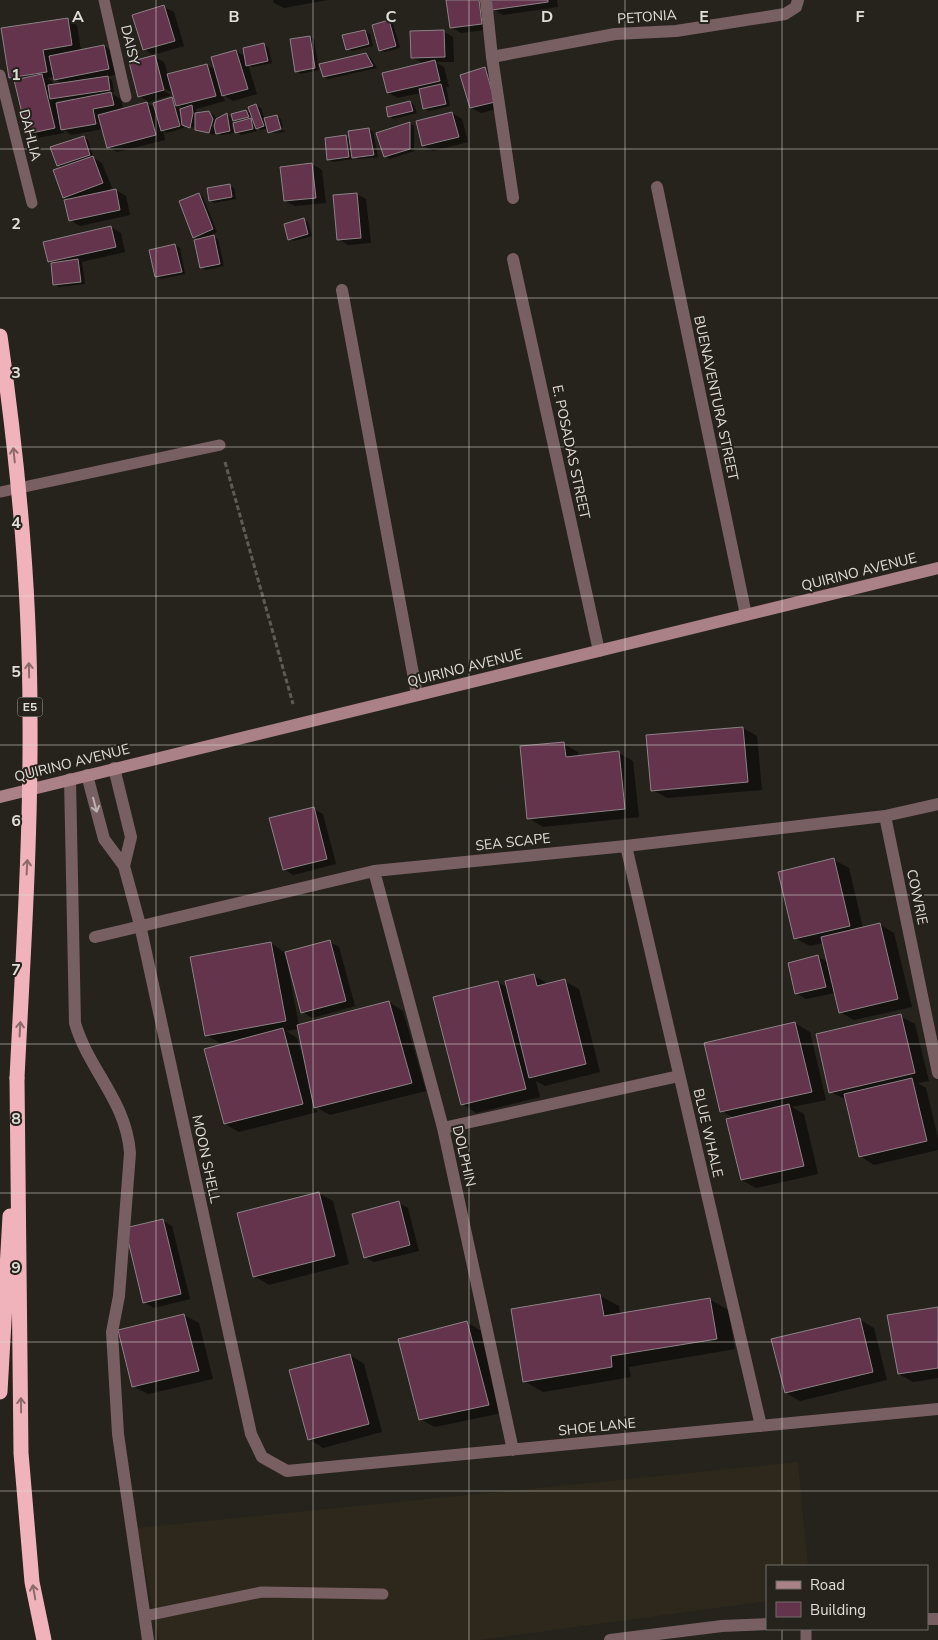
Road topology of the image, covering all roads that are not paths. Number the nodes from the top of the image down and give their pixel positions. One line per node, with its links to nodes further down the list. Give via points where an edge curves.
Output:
1 (104, 0): 6 (lane, DAISY)
2 (486, 0): 4 (street)
3 (798, 0): 4 (street, PETONIA, via 796,7 785,14 676,31 615,34)
4 (492, 57): 8 (street)
5 (0, 75): 9 (lane, DAHLIA)
6 (126, 97)
7 (657, 187): 16 (street, BUENAVENTURA STREET)
8 (513, 198)
9 (32, 203)
10 (513, 259): 17 (street, E. POSADAS STREET)
11 (342, 290): 18 (street)
12 (0, 336): 32 (highway, E5, one-way to 12, bridge, via 28,842 30,667 20,522)
13 (220, 445): 14 (lane)
14 (0, 492)
15 (938, 568): 16 (main road, QUIRINO AVENUE)
16 (746, 615): 17 (main road, QUIRINO AVENUE)
17 (599, 651): 18 (main road, QUIRINO AVENUE)
18 (417, 695): 19 (main road, QUIRINO AVENUE)
19 (114, 768): 20 (main road, QUIRINO AVENUE); 26 (street, MOON SHELL, via 131,837)
20 (87, 775): 21 (main road, QUIRINO AVENUE); 26 (street, MOON SHELL, one-way to 26, via 104,839)
21 (70, 779): 22 (main road, QUIRINO AVENUE); 40 (street, via 74,1023 80,1040 122,1112 129,1132 119,1296 112,1332 118,1434)
22 (0, 797)
23 (938, 804): 24 (street, SEA SCAPE)
24 (885, 816): 25 (street, SEA SCAPE); 30 (street, COWRIE)
25 (626, 846): 27 (street, SEA SCAPE); 31 (street, BLUE WHALE)
26 (124, 866): 28 (street, MOON SHELL)
27 (374, 871): 28 (street, SEA SCAPE); 33 (street, DOLPHIN)
28 (140, 925): 29 (street, SEA SCAPE); 38 (street, MOON SHELL, via 251,1434)
29 (95, 937)
30 (938, 1072)
31 (679, 1076): 33 (street); 36 (street, BLUE WHALE)
32 (17, 1078): 34 (highway, E5); 42 (highway, one-way to 32, via 32,1582 21,1453)
33 (443, 1128): 37 (street, DOLPHIN)
34 (0, 1392)
35 (938, 1409): 36 (street, SHOE LANE)
36 (761, 1426): 37 (street, SHOE LANE)
37 (514, 1450): 38 (street, SHOE LANE, via 288,1471)
38 (262, 1457)
39 (383, 1594): 40 (lane, via 262,1592)
40 (146, 1616): 43 (street)
41 (766, 1624): 44 (street, via 722,1626)
42 (44, 1640)
43 (148, 1640)
44 (610, 1640)

